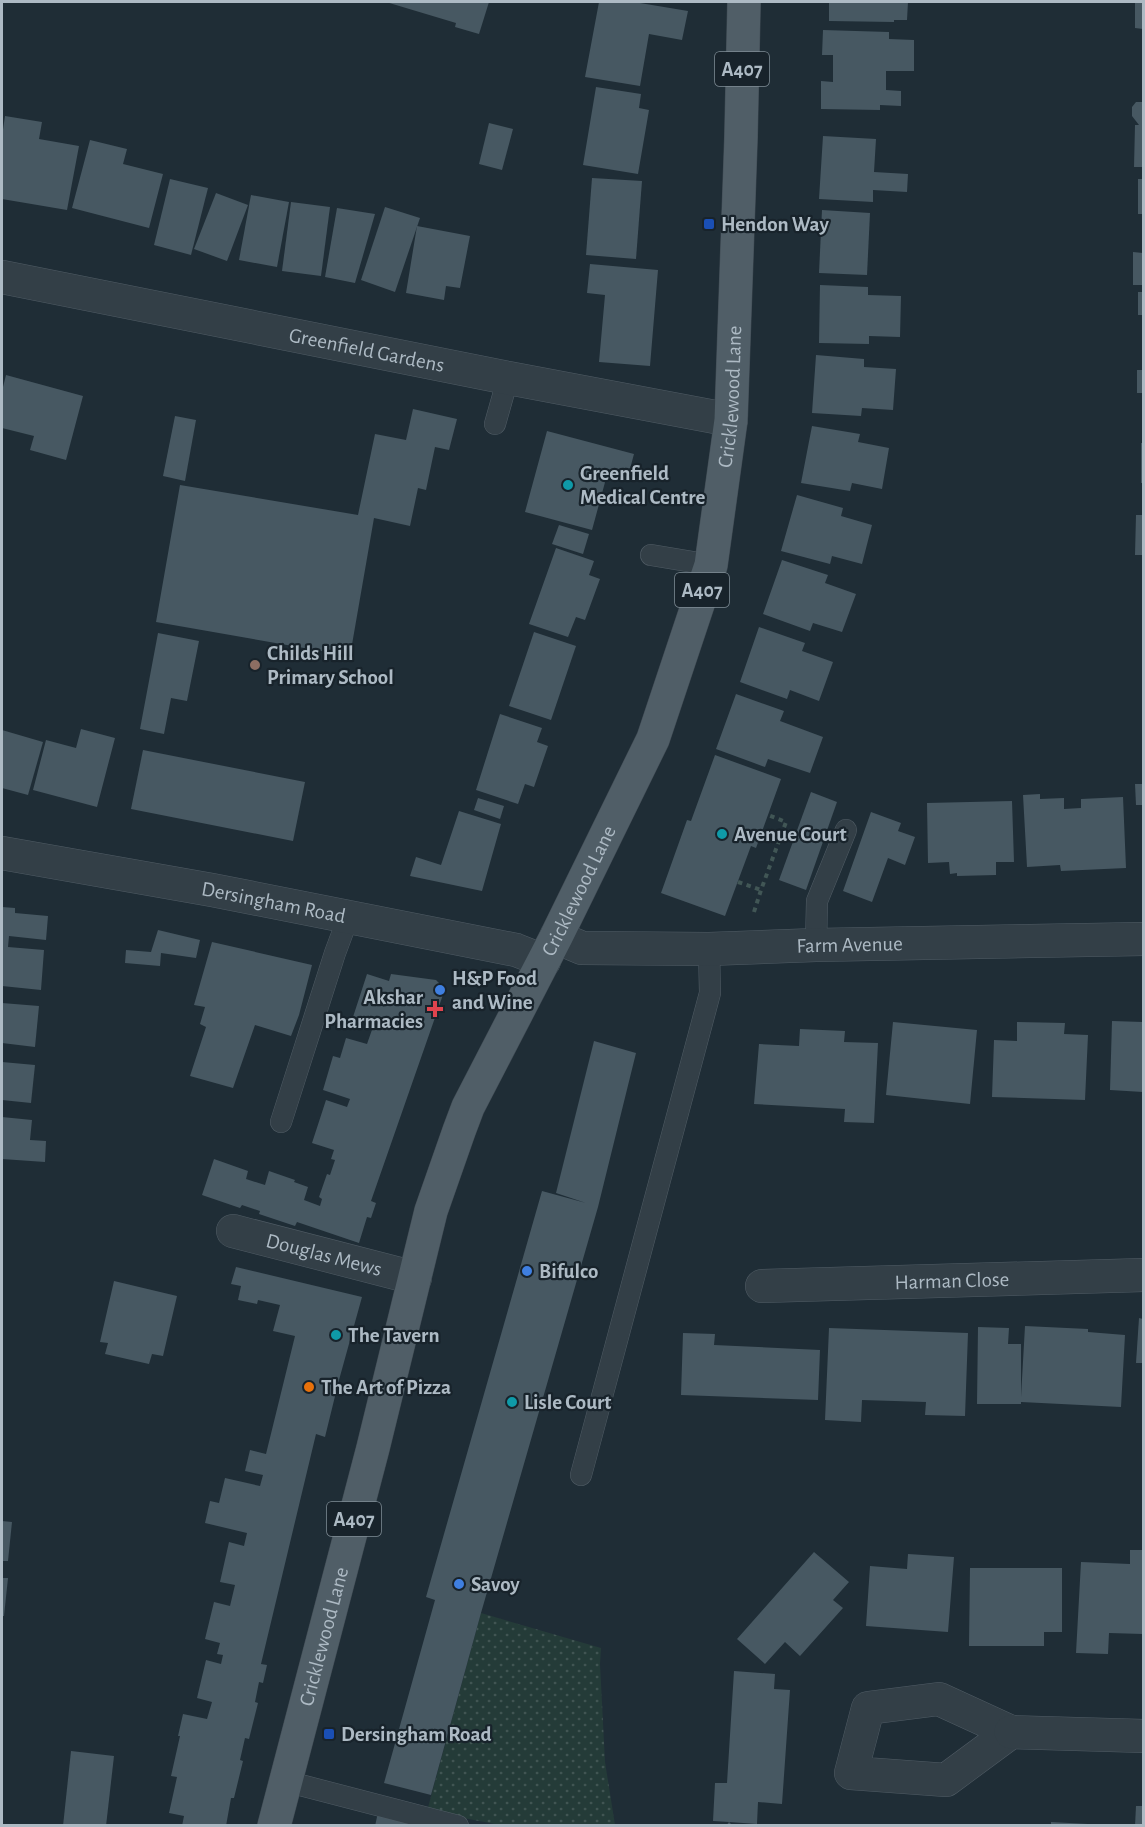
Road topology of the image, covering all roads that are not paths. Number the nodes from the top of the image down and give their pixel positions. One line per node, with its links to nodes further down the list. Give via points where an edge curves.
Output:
1 (744, 2): 4 (main road, Cricklewood Lane / A407)
2 (2, 277): 3 (street, Greenfield Gardens)
3 (508, 378): 4 (street, Greenfield Gardens); 5 (lane)
4 (731, 420): 7 (main road, Cricklewood Lane / A407)
5 (495, 424)
6 (651, 555): 7 (lane)
7 (711, 565): 13 (main road, Cricklewood Lane / A407, via 653,739)
8 (846, 830): 12 (lane, via 817,901)
9 (2, 853): 10 (street, Dersingham Road)
10 (348, 918): 13 (street, Dersingham Road, via 519,951); 15 (lane)
11 (1143, 939): 12 (street, Farm Avenue)
12 (816, 945): 14 (street, Farm Avenue)
13 (550, 949): 14 (street, Farm Avenue); 18 (main road, Cricklewood Lane / A407, via 462,1123 431,1211)
14 (709, 949): 20 (lane, via 710,993)
15 (281, 1122)
16 (233, 1231): 18 (street, Douglas Mews)
17 (1143, 1275): 19 (street, Harman Close)
18 (415, 1278): 23 (main road, Cricklewood Lane / A407)
19 (762, 1286)
20 (581, 1475)
21 (1011, 1732): 22 (street)
22 (1143, 1736)
23 (285, 1781): 24 (main road, Cricklewood Lane / A407); 25 (lane)
24 (274, 1826)
25 (458, 1826)

